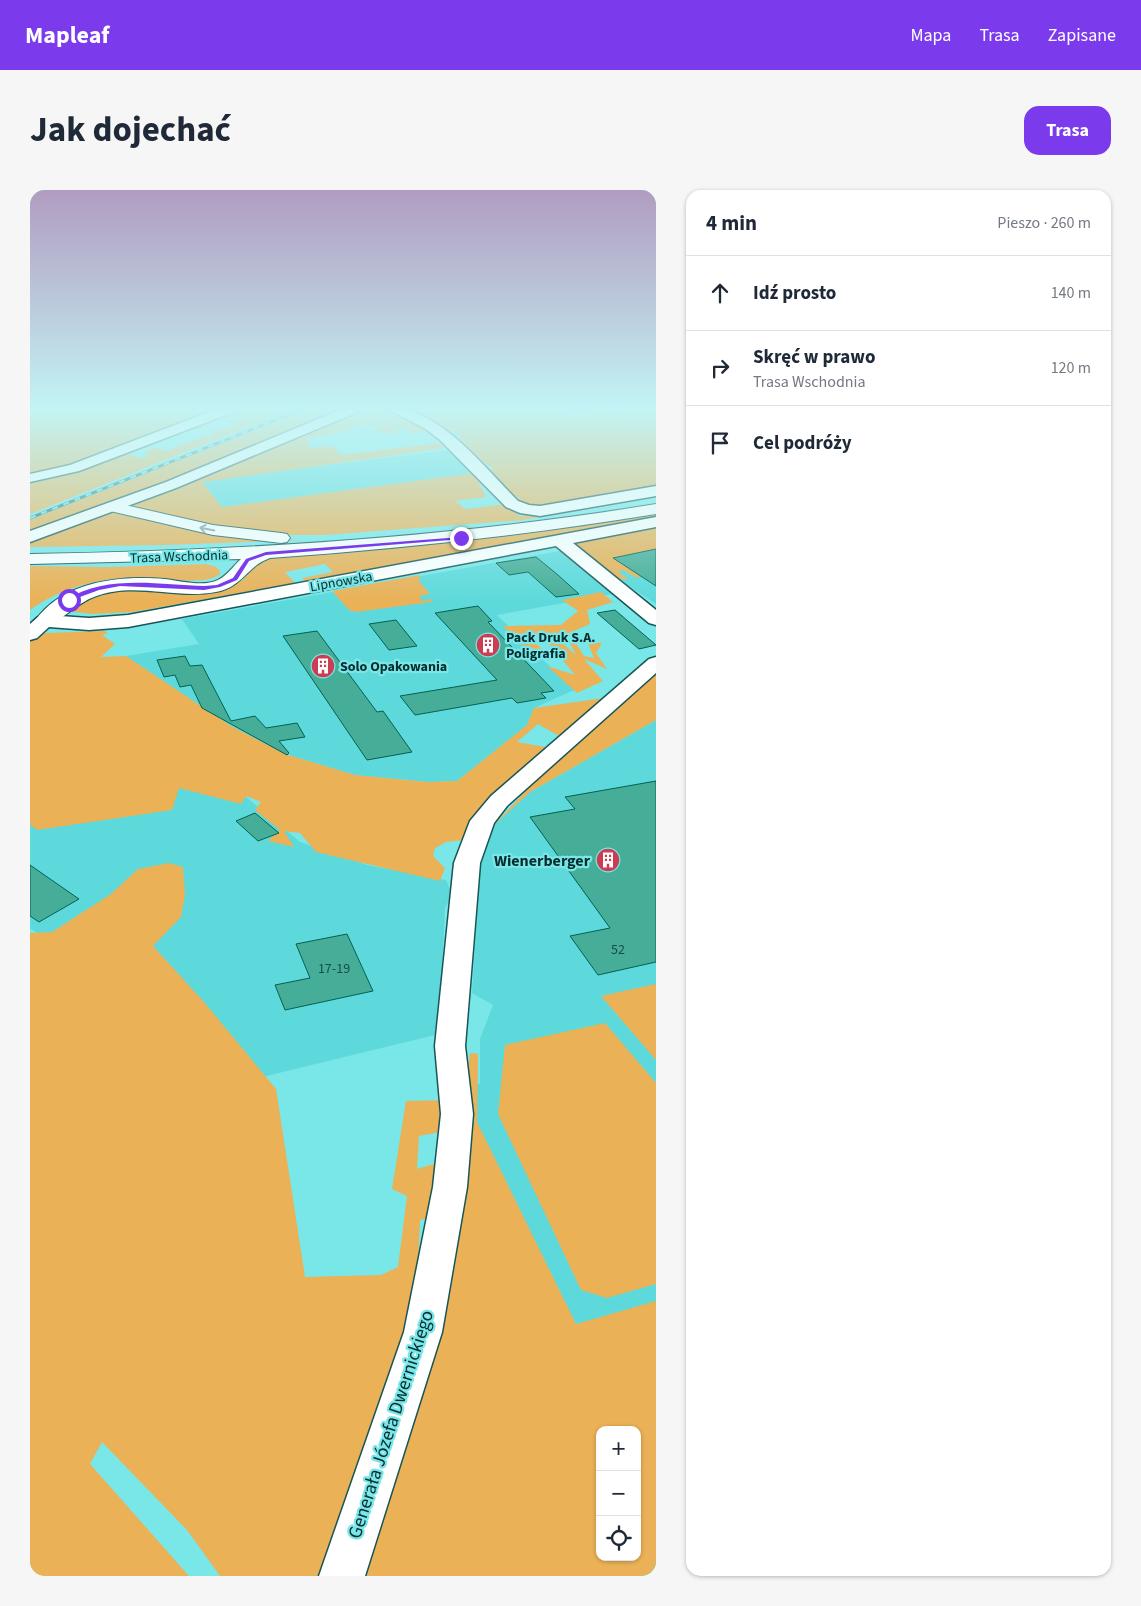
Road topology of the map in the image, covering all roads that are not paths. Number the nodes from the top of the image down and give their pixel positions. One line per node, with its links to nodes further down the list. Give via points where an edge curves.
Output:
1 (49, 474): 4 (street)
2 (200, 474): 7 (street)
3 (481, 474): 5 (street, via 512,504 534,511)
4 (30, 478)
5 (656, 491)
6 (656, 500): 11 (main road, Trasa Wschodnia, via 531,521)
7 (112, 507): 10 (street); 11 (main road, one-way to 7, via 251,536)
8 (656, 509): 14 (main road, Trasa Wschodnia, via 461,538)
9 (656, 522): 12 (street, Lipnowska)
10 (30, 537)
11 (360, 538): 13 (main road, Trasa Wschodnia, via 187,548)
12 (559, 540): 18 (street, Lipnowska, via 128,620 89,624); 19 (street)
13 (30, 550)
14 (266, 554): 15 (main road, Trasa Wschodnia); 17 (main road, via 248,560)
15 (174, 557): 16 (main road, Trasa Wschodnia); 17 (main road, via 216,560)
16 (30, 559)
17 (238, 571): 18 (main road, via 230,582 204,588 134,584 98,588 69,600)
18 (38, 619): 20 (street)
19 (656, 619)
20 (30, 634)
21 (656, 663): 22 (street, Generała Józefa Dwernickiego, via 498,801 482,820 467,863 451,1038 457,1114 450,1187 424,1332)
22 (342, 1576)

